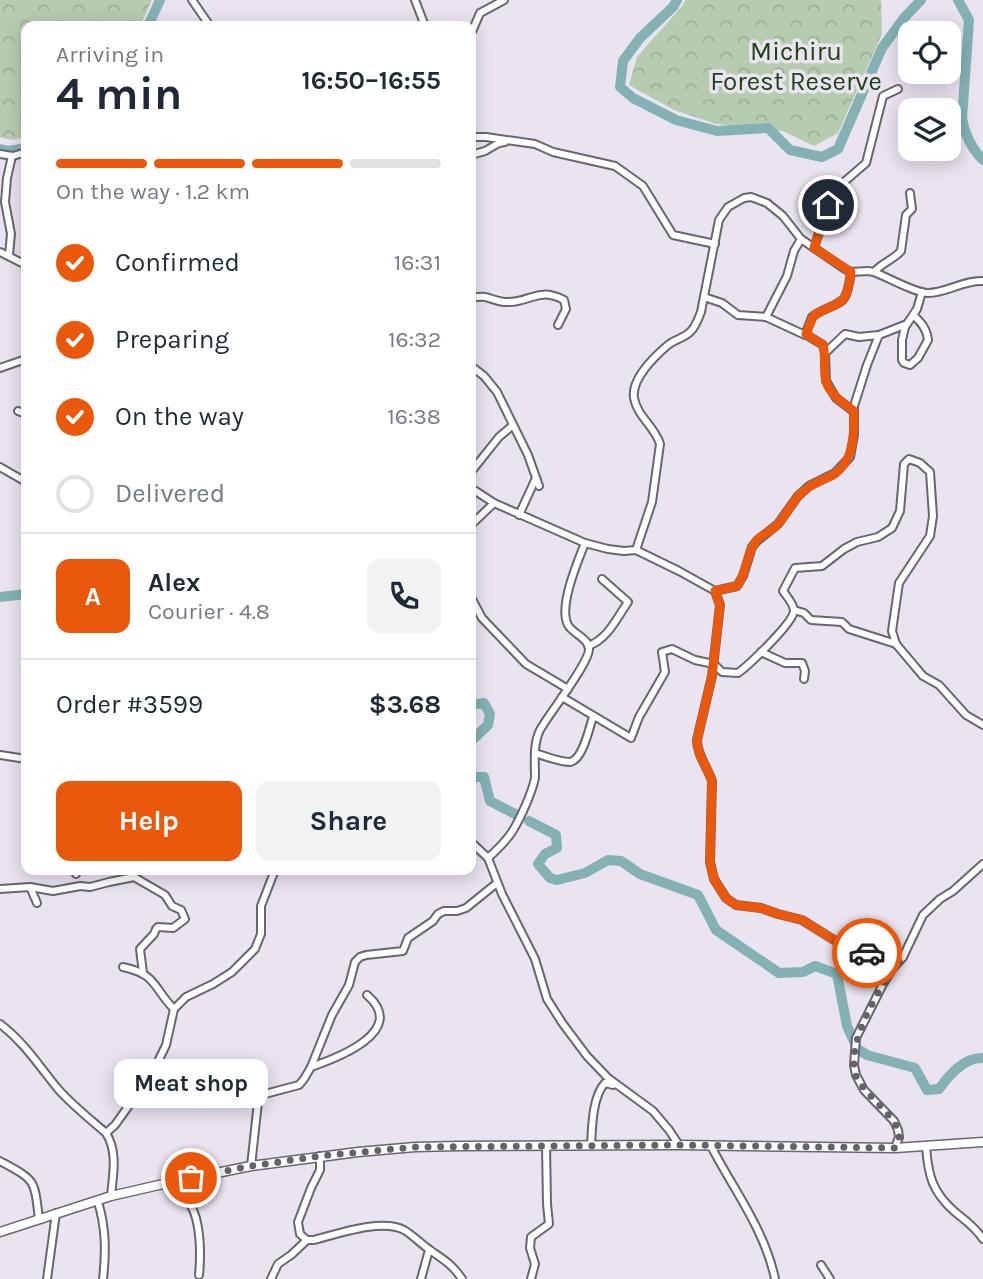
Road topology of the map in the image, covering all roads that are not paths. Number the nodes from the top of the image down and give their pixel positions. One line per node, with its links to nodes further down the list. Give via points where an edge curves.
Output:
1 (191, 0): 4 (street)
2 (415, 0): 5 (street)
3 (504, 0): 6 (street, via 480,13)
4 (206, 21)
5 (423, 21)
6 (476, 22)
7 (898, 89): 17 (street, via 883,96 866,163 844,182 828,205)
8 (476, 137): 9 (street)
9 (513, 141): 12 (street); 16 (street, via 615,166 643,186 673,235)
10 (21, 153): 13 (street)
11 (0, 154): 13 (street)
12 (476, 154)
13 (12, 156): 19 (street, via 5,202 11,234)
14 (910, 193): 22 (street, via 912,209 906,215 901,251)
15 (801, 239): 16 (street, via 783,216 751,197 723,212); 17 (street); 28 (street)
16 (715, 244): 26 (street)
17 (814, 248): 21 (street)
18 (0, 252): 19 (street)
19 (9, 255): 20 (street)
20 (21, 262)
21 (851, 272): 22 (street); 31 (street, via 844,300 816,314)
22 (874, 272): 24 (street)
23 (983, 281): 24 (street)
24 (922, 292): 27 (street)
25 (476, 297): 30 (street, via 505,302 552,294 564,300 566,309)
26 (704, 297): 28 (street, via 738,315); 51 (street, via 692,330 669,344 635,384 638,410 660,444 652,502)
27 (913, 315): 29 (street); 29 (street, via 925,328 928,340 910,365 902,360)
28 (766, 317): 31 (street)
29 (907, 324): 32 (street)
30 (558, 325)
31 (806, 334): 33 (street, via 823,345)
32 (879, 335): 33 (street, via 845,334); 38 (street)
33 (825, 354): 38 (street, via 826,381 836,398)
34 (21, 361): 35 (street)
35 (0, 368)
36 (476, 370): 40 (street, via 497,392)
37 (18, 411): 39 (street)
38 (854, 411): 53 (street, via 850,457 835,473 809,486 778,524 757,541 737,586)
39 (21, 412)
40 (512, 426): 41 (street); 43 (street)
41 (476, 466)
42 (0, 467): 44 (street)
43 (536, 478): 45 (street); 48 (street)
44 (21, 479)
45 (539, 486)
46 (476, 491): 47 (street)
47 (494, 503): 48 (street); 49 (street)
48 (519, 515): 50 (street)
49 (476, 520)
50 (585, 543): 51 (street); 57 (street, via 565,609 568,626)
51 (636, 550): 53 (street)
52 (602, 579): 57 (street, via 628,602 598,643)
53 (715, 591): 59 (street, via 720,605)
54 (476, 607): 61 (street, via 526,664)
55 (794, 611): 56 (street, via 811,620 842,622 849,629); 56 (street, via 783,591 794,568 822,566 850,545 892,528 900,511 904,464 909,459 930,472 933,516 930,536 899,583 892,631); 58 (street)
56 (896, 644): 64 (street, via 923,676)
57 (588, 646): 61 (street)
58 (761, 652): 59 (street, via 738,673 722,672); 60 (street, via 785,663 802,663)
59 (713, 664): 63 (street, via 672,649 662,652 665,672 632,738); 76 (street, via 697,748 712,781 710,862 720,890 736,905 802,920 867,954)
60 (804, 679)
61 (568, 689): 62 (street)
62 (562, 697): 63 (street); 65 (street, via 539,732)
63 (593, 717): 65 (street, via 574,761)
64 (983, 725)
65 (535, 753): 69 (street, via 535,780 516,828)
66 (0, 755): 67 (street)
67 (21, 758)
68 (476, 847): 69 (street)
69 (488, 858): 72 (street)
70 (983, 864): 76 (street, via 923,915)
71 (273, 875): 80 (street, via 261,906 256,949 232,972 186,997)
72 (497, 883): 82 (street, via 466,908 438,914 408,938 403,951 360,957); 83 (street, via 535,959 552,1009 587,1056)
73 (30, 887): 74 (street); 75 (street); 78 (street, via 53,891 134,877 165,894 185,919 173,928 159,927 140,949)
74 (0, 889)
75 (37, 903)
76 (903, 957): 91 (street, via 856,1038 855,1050 856,1075 864,1090 898,1130)
77 (123, 967): 78 (street)
78 (143, 972): 80 (street)
79 (367, 995): 82 (street, via 380,1017 375,1032 344,1055)
80 (174, 1009): 84 (street, via 166,1045 153,1072)
81 (0, 1024): 84 (street, via 60,1091)
82 (311, 1067): 94 (street, via 299,1085 260,1098)
83 (622, 1088): 87 (street, via 653,1111); 88 (street, via 605,1083 599,1090)
84 (106, 1133): 96 (street, via 114,1152)
85 (983, 1142): 90 (main road)
86 (545, 1145): 88 (main road); 92 (main road, via 415,1147); 111 (street, via 549,1224 531,1237 535,1264)
87 (679, 1145): 88 (main road); 89 (main road)
88 (591, 1146)
89 (711, 1146): 91 (main road); 112 (street, via 749,1213)
90 (926, 1146): 91 (main road); 101 (street, via 934,1187)
91 (895, 1148)
92 (320, 1156): 94 (main road); 102 (street, via 320,1170 298,1222 300,1234)
93 (0, 1161): 99 (street, via 32,1182)
94 (251, 1166): 95 (main road)
95 (172, 1182): 96 (main road); 105 (street, via 193,1210 200,1239)
96 (111, 1196): 97 (main road)
97 (98, 1202): 98 (main road); 107 (street, via 105,1235)
98 (56, 1213): 99 (main road); 106 (street)
99 (39, 1219): 100 (main road)
100 (0, 1232)
101 (983, 1239)
102 (307, 1240): 103 (street, via 395,1227); 108 (street, via 278,1264)
103 (429, 1250): 109 (street); 110 (street, via 448,1261)
104 (821, 1265): 113 (street)
105 (199, 1275)
106 (47, 1279)
107 (103, 1279)
108 (271, 1279)
109 (421, 1279)
110 (462, 1279)
111 (531, 1279)
112 (775, 1279)
113 (830, 1279)

